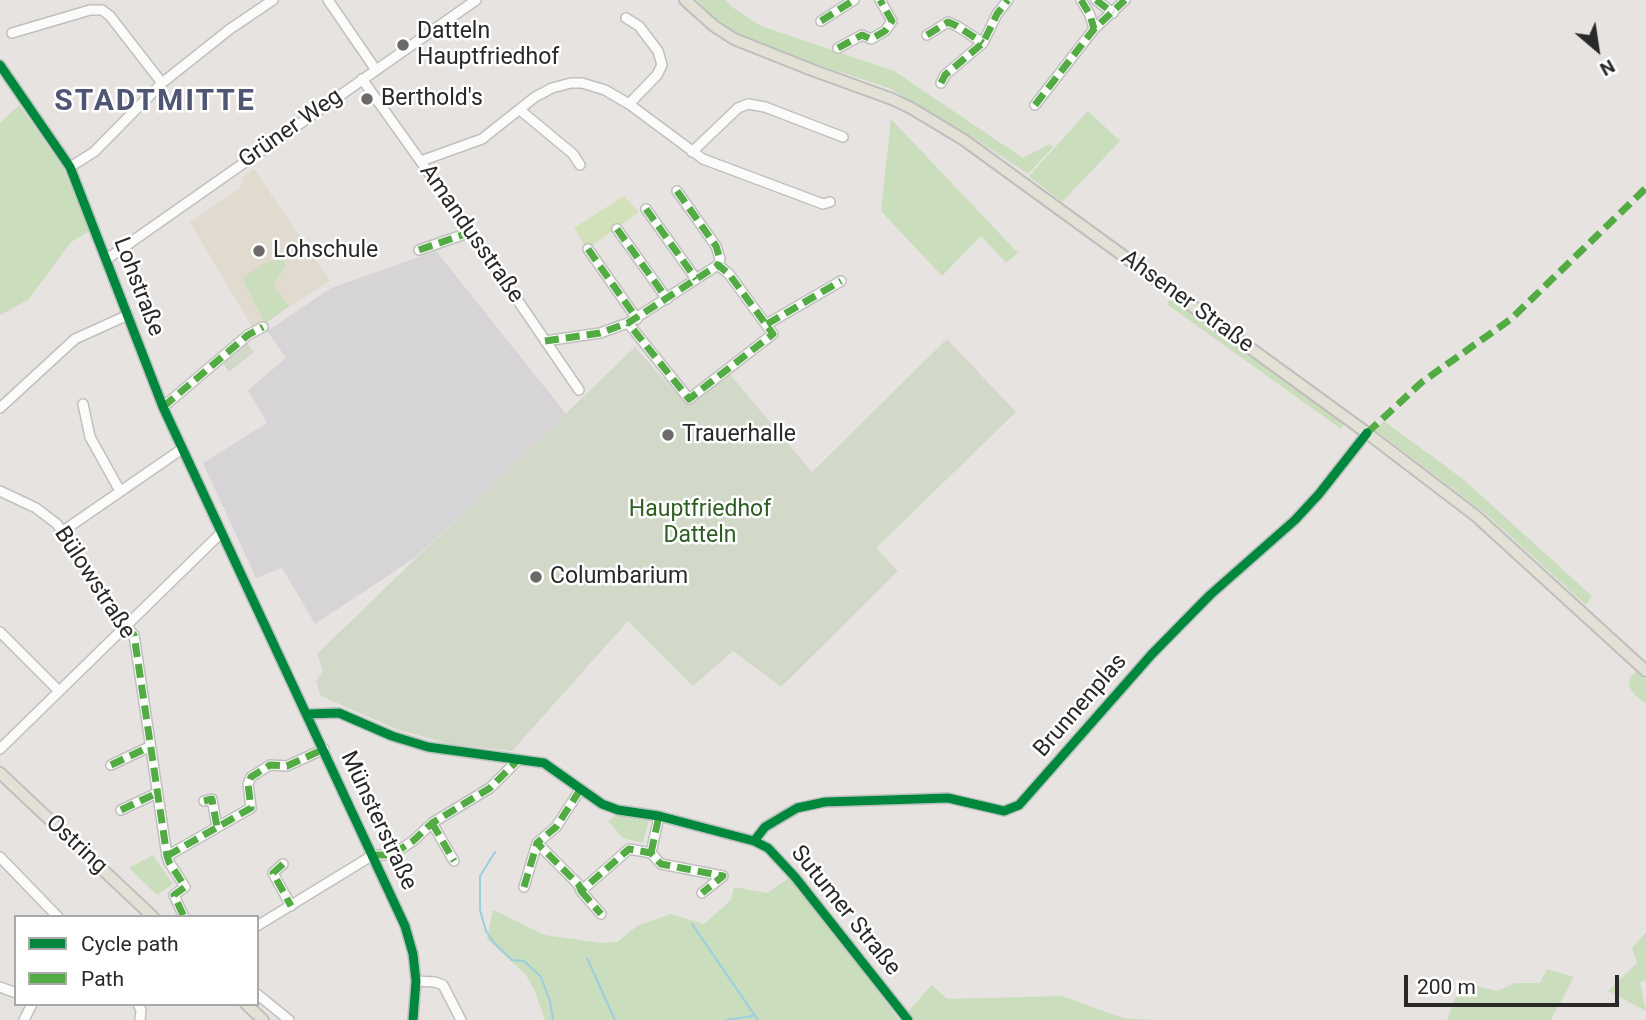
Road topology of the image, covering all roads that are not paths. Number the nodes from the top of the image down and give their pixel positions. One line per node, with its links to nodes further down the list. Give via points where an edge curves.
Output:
1 (273, 0): 22 (street)
2 (328, 0): 20 (street)
3 (476, 0): 20 (street, Grüner Weg)
4 (685, 0): 53 (main road, Ahsener Straße, via 734,39 892,99 964,140)
5 (854, 0): 13 (street)
6 (880, 0): 18 (street, via 892,21 885,31 871,39 862,35)
7 (1008, 0): 17 (street)
8 (1081, 0): 14 (street)
9 (1096, 0): 11 (street)
10 (1125, 0): 11 (street)
11 (1113, 13): 14 (street)
12 (626, 18): 24 (street, via 639,26 658,51 662,65)
13 (821, 21)
14 (1094, 29): 25 (street)
15 (12, 33): 22 (street, via 102,10)
16 (926, 35): 17 (street, via 948,22)
17 (982, 43): 23 (street)
18 (838, 48)
19 (0, 65): 31 (street, Lohstraße)
20 (376, 70): 21 (street, Grüner Weg)
21 (362, 79): 29 (street, Amandusstraße); 39 (street, Grüner Weg)
22 (162, 83): 31 (street, via 94,152)
23 (941, 83)
24 (629, 104): 26 (street, via 605,90 571,83 535,97); 28 (street)
25 (1035, 105)
26 (520, 110): 29 (street, via 482,139); 30 (street)
27 (843, 137): 28 (street, via 748,104)
28 (692, 152): 33 (street, via 824,204)
29 (421, 161): 36 (street, Amandusstraße)
30 (580, 165)
31 (70, 167): 39 (street, Lohstraße)
32 (677, 191): 40 (street, via 716,246)
33 (830, 202)
34 (646, 209): 41 (street)
35 (617, 229): 43 (street)
36 (471, 232): 38 (street); 48 (street, Amandusstraße)
37 (588, 249): 45 (street)
38 (419, 250)
39 (107, 259): 44 (street, Lohstraße)
40 (718, 265): 41 (street); 46 (street)
41 (696, 279): 43 (street)
42 (841, 281): 46 (street)
43 (667, 299): 45 (street)
44 (128, 315): 51 (street, Lohstraße); 52 (street, via 75,339)
45 (632, 321): 46 (street, via 690,399 773,334); 48 (street, via 600,333)
46 (767, 324)
47 (263, 327): 51 (street)
48 (545, 341): 49 (street, Amandusstraße)
49 (579, 390)
50 (83, 404): 56 (street, via 90,437)
51 (163, 407): 54 (street, Lohstraße)
52 (0, 408)
53 (1367, 433): 61 (main road, Ahsener Straße, via 1476,516); 79 (street, Brunnenplas, via 1295,520 1161,644 1019,805 1004,811 948,798 825,802 797,808 765,827)
54 (182, 449): 56 (street); 58 (street, Lohstraße)
55 (0, 491): 57 (street, Bülowstraße, via 36,508)
56 (120, 491): 57 (street)
57 (63, 531): 59 (street, Bülowstraße)
58 (221, 533): 59 (street); 63 (street, Münsterstraße)
59 (125, 626): 62 (street); 66 (street, Bülowstraße, via 134,635)
60 (0, 632): 62 (street)
61 (1646, 671)
62 (59, 691): 64 (street)
63 (307, 714): 68 (street, Münsterstraße); 69 (street, Sutumer Straße, via 339,713 415,744)
64 (18, 731): 65 (street); 67 (street)
65 (0, 735)
66 (149, 747): 70 (street); 73 (street, Bülowstraße)
67 (0, 749)
68 (324, 749): 78 (street, via 287,766 270,765 251,777 247,784 251,808); 82 (street, Münsterstraße)
69 (519, 760): 72 (street, Sutumer Straße, via 544,763); 77 (street, via 490,788)
70 (111, 765)
71 (0, 773): 93 (main road, Ostring)
72 (580, 790): 76 (street, Sutumer Straße, via 618,810); 80 (street, via 556,827)
73 (157, 793): 75 (street); 83 (street, Bülowstraße)
74 (208, 800): 78 (street)
75 (121, 810)
76 (659, 816): 79 (street, Sutumer Straße); 81 (street)
77 (432, 823): 82 (street, via 391,855); 85 (street)
78 (217, 827): 83 (street)
79 (754, 841): 103 (street, Sutumer Straße, via 768,848 795,877)
80 (537, 843): 87 (street); 88 (street)
81 (651, 853): 88 (street, via 629,849); 89 (street, via 661,864 723,876)
82 (373, 855): 90 (street); 96 (street, Münsterstraße, via 405,926)
83 (167, 856): 94 (street, Bülowstraße, via 185,887 174,895)
84 (1, 860): 92 (street)
85 (454, 861)
86 (283, 864): 90 (street, via 273,873)
87 (524, 887)
88 (581, 891): 91 (street)
89 (702, 893)
90 (291, 906): 95 (street)
91 (601, 914)
92 (56, 915)
93 (151, 915)
94 (183, 915)
95 (259, 925)
96 (416, 981): 101 (street, Münsterstraße); 102 (street, via 443,985)
97 (259, 996): 100 (street)
98 (248, 1006): 99 (main road)
99 (262, 1020)
100 (289, 1020)
101 (414, 1020)
102 (461, 1020)
103 (908, 1020)

